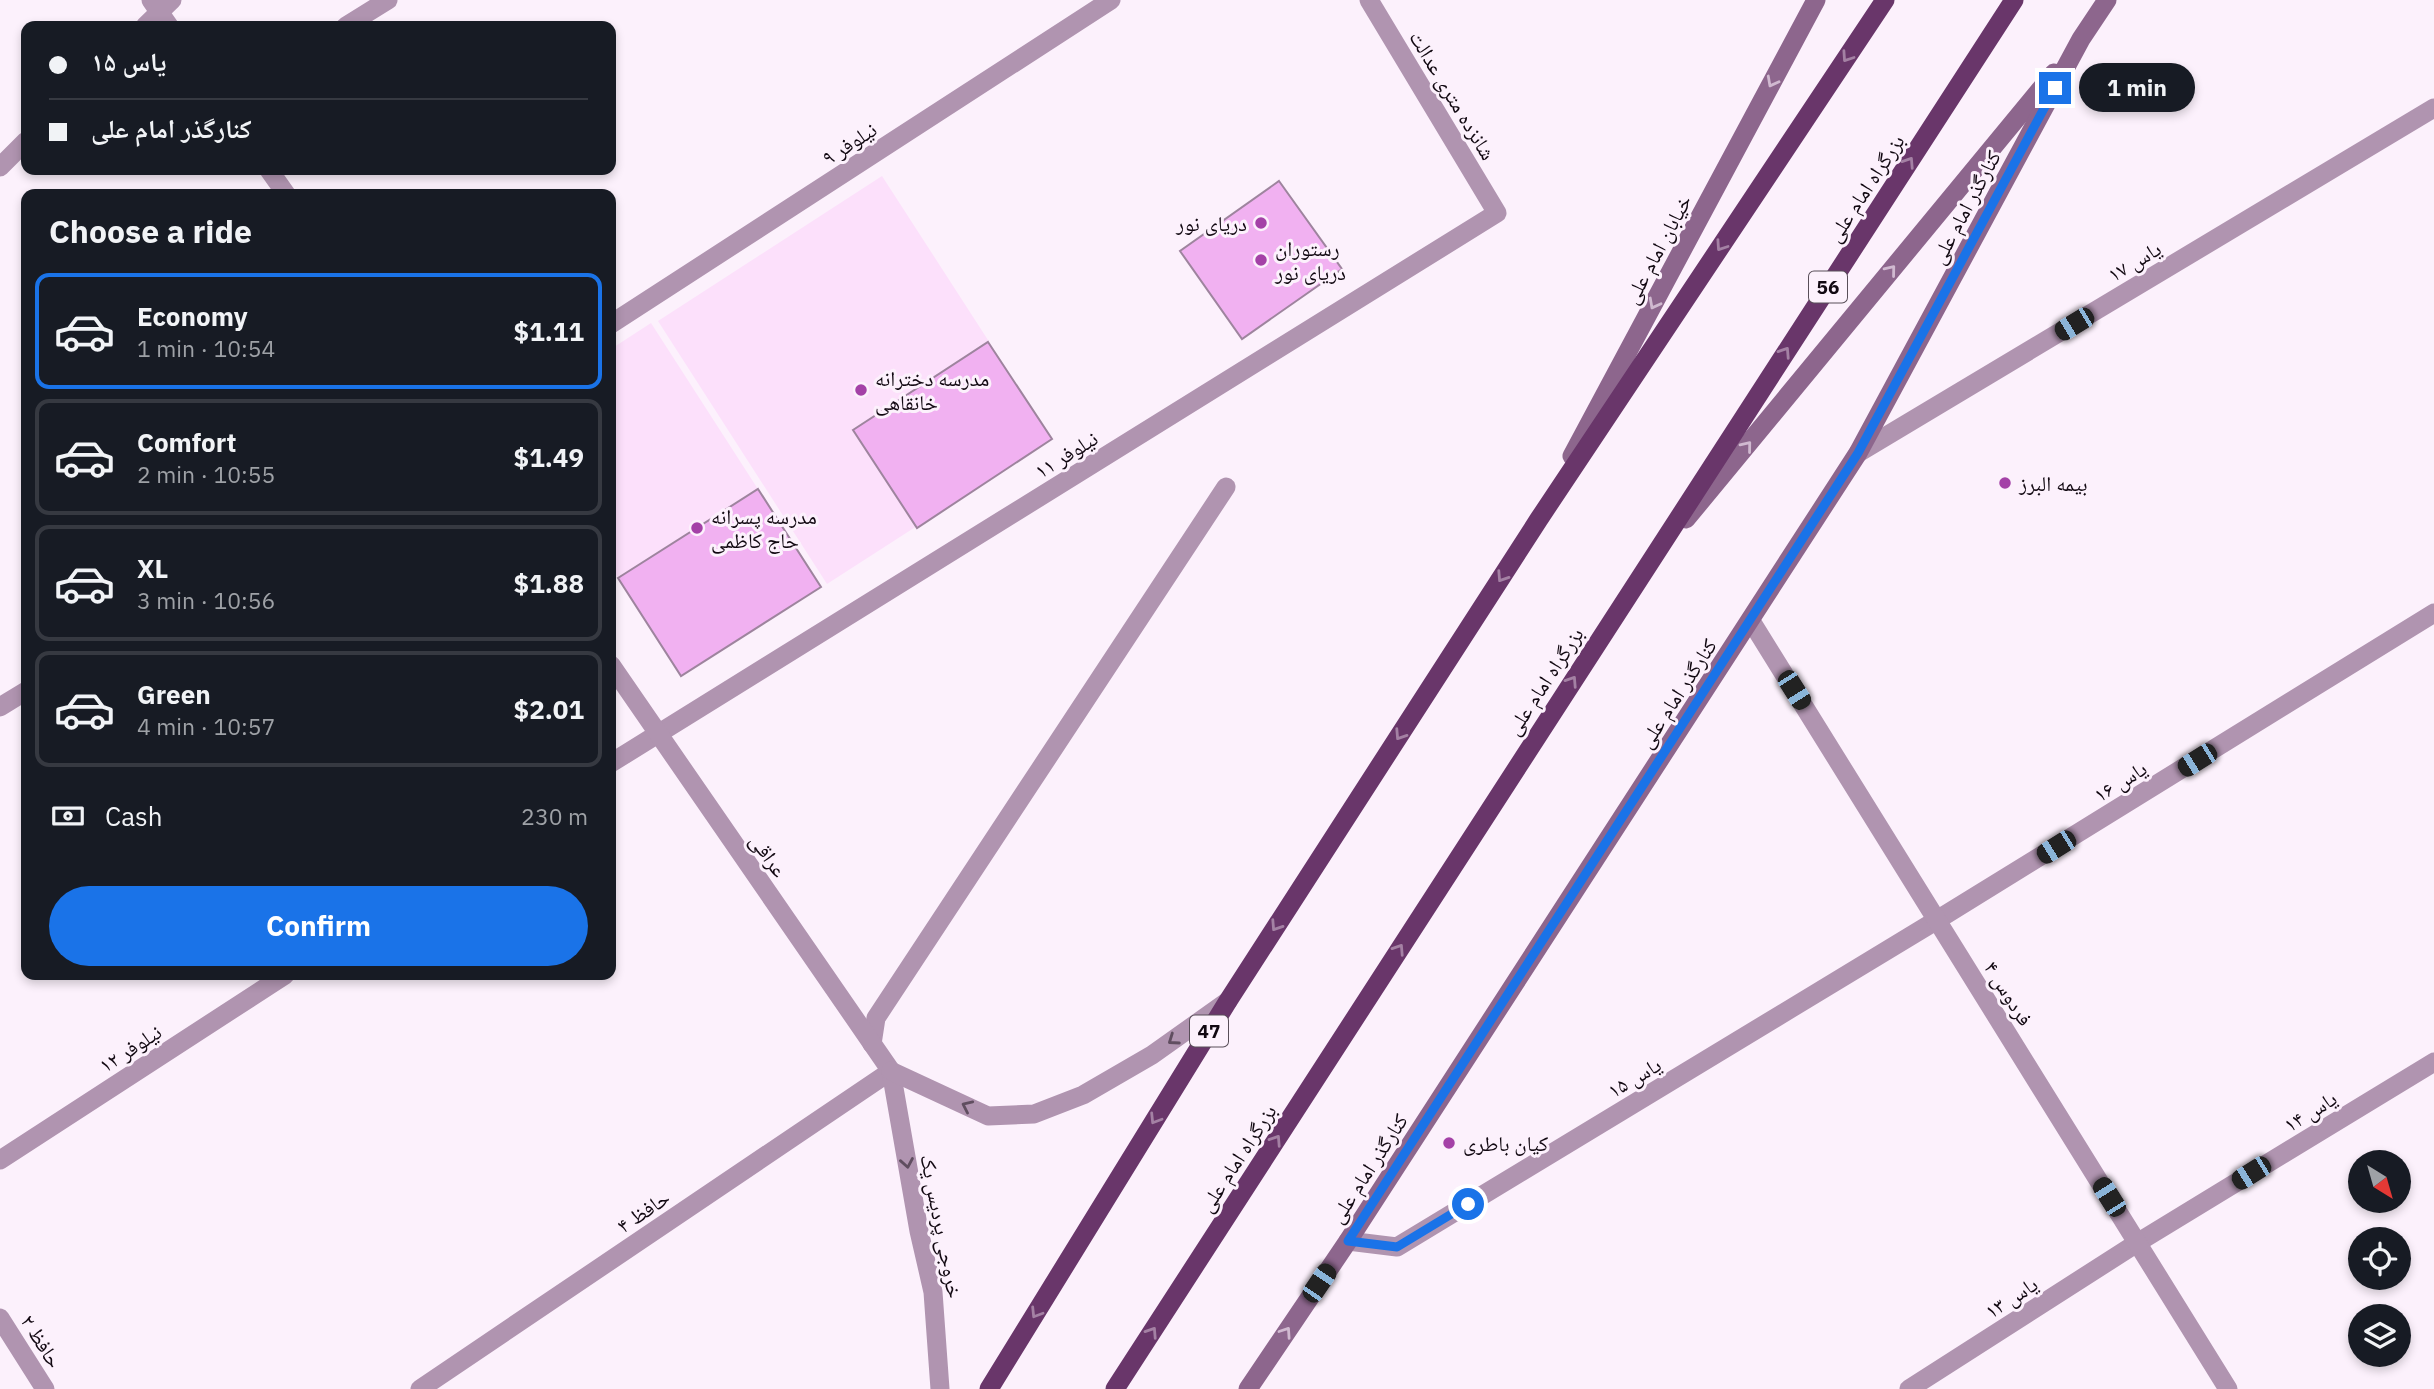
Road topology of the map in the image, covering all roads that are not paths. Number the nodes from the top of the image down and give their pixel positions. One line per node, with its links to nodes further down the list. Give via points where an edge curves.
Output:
1 (388, 0): 8 (street)
2 (1111, 0): 14 (street, نیلوفر ۹)
3 (1369, 0): 13 (street, شانزده متری عدالت)
4 (1816, 0): 17 (main road, خیابان امام علی / 47, one-way to 17)
5 (1885, 0): 17 (highway, one-way to 17)
6 (2014, 0): 18 (highway, بزرگراه امام علی / 56, one-way to 6)
7 (2107, 0): 9 (main road, کنارگذر امام علی)
8 (354, 21)
9 (2081, 39): 15 (main road, کنارگذر امام علی); 18 (main road, one-way to 9)
10 (2434, 108): 15 (street, یاس ۱۷)
11 (21, 146): 12 (street)
12 (0, 167)
13 (1497, 213): 24 (street, نیلوفر ۱۱)
14 (616, 321)
15 (1858, 453): 20 (main road, کنارگذر امام علی)
16 (1226, 487): 29 (street, via 876,1018)
17 (1539, 519): 28 (highway, 47, one-way to 28)
18 (1641, 574): 40 (highway, بزرگراه امام علی, one-way to 18)
19 (2434, 613): 26 (street, یاس ۱۶)
20 (1751, 621): 26 (street, فردوس ۴); 33 (main road, کنارگذر امام علی)
21 (616, 672): 24 (street, عراقی)
22 (21, 694): 23 (street)
23 (0, 707)
24 (657, 733): 25 (street); 29 (street, عراقی)
25 (616, 760)
26 (1937, 920): 33 (street, یاس ۱۵, via 1397,1247); 34 (street, فردوس ۴)
27 (277, 980): 32 (street, نیلوفر ۱۲)
28 (1228, 1001): 31 (street, one-way to 31, via 1152,1055 1095,1088 1034,1114 988,1116); 39 (highway, 47, one-way to 39)
29 (872, 1044): 31 (street, عراقی)
30 (2434, 1062): 34 (street, یاس ۱۴)
31 (891, 1071): 37 (street, حافظ ۴); 38 (street, خروجی پردیس یک, one-way to 38, via 933,1292)
32 (0, 1160)
33 (1348, 1241): 41 (main road, کنارگذر امام علی, one-way to 33)
34 (2137, 1243): 42 (street, یاس ۱۳); 43 (street, فردوس ۴)
35 (0, 1318): 36 (street, حافظ ۲)
36 (45, 1389)
37 (420, 1389)
38 (940, 1389)
39 (989, 1389)
40 (1115, 1389)
41 (1248, 1389)
42 (1909, 1389)
43 (2228, 1389)

